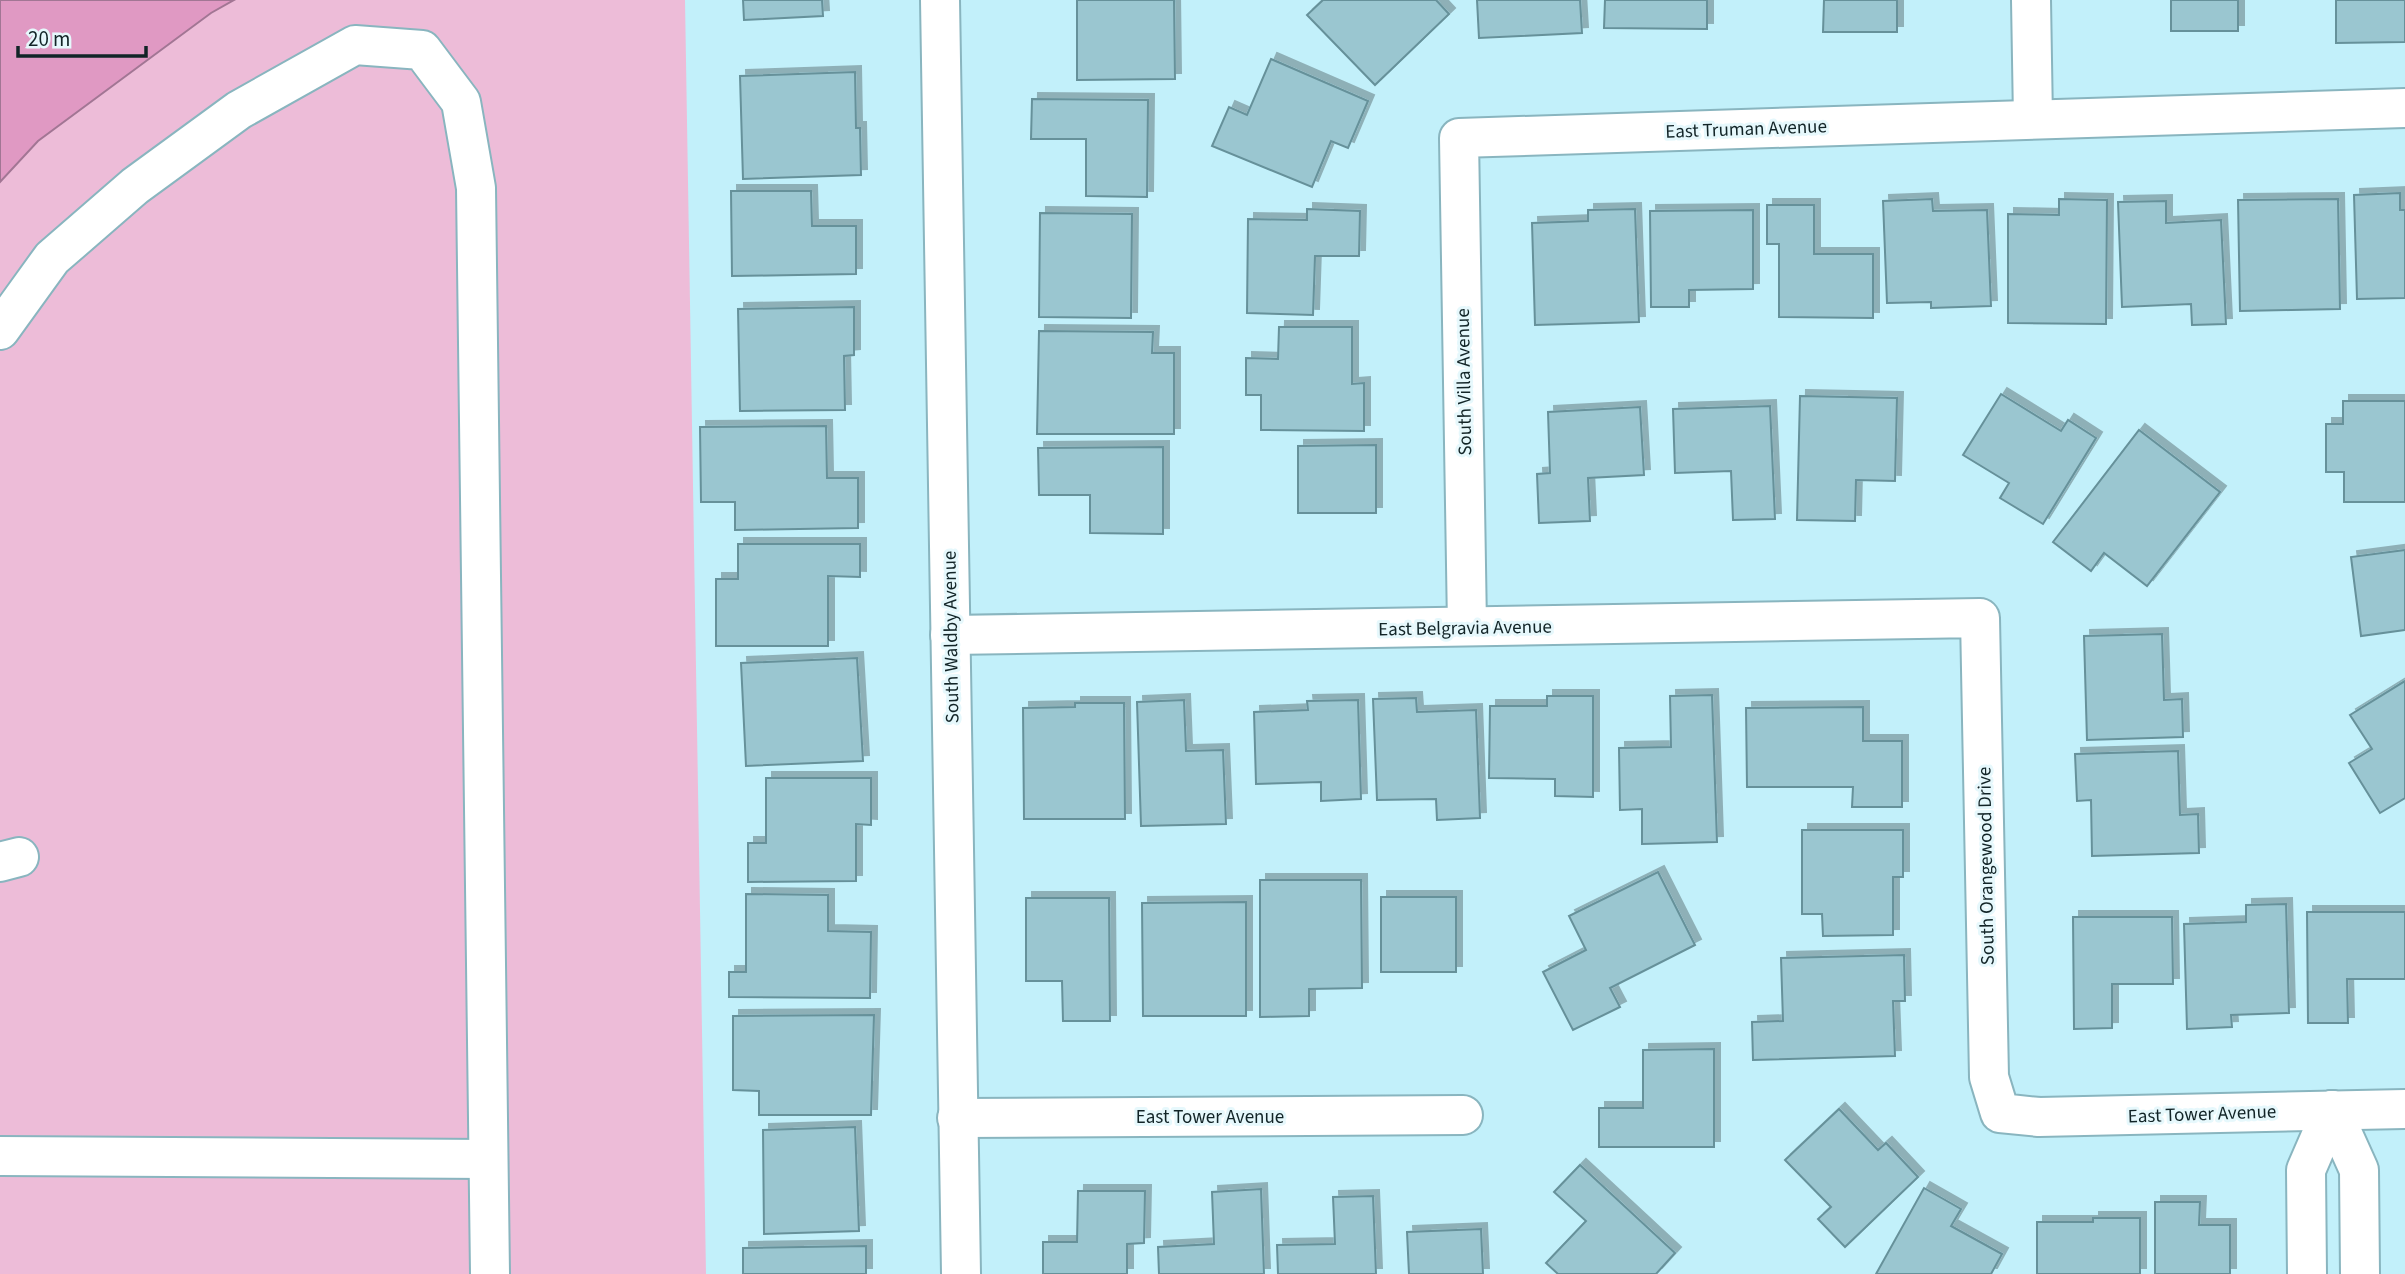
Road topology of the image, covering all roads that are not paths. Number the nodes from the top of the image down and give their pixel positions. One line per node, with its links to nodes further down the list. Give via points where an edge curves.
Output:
1 (940, 0): 9 (street, South Waldby Avenue)
2 (2031, 0): 4 (street)
3 (2405, 107): 4 (street, East Truman Avenue)
4 (2034, 119): 5 (street, East Truman Avenue)
5 (1459, 138): 8 (street, South Villa Avenue)
6 (0, 330): 16 (street, via 52,258 135,186 239,110 355,45 422,50 461,102 476,188)
7 (1980, 618): 8 (street, East Belgravia Avenue); 12 (street, South Orangewood Drive, via 1989,1077)
8 (1467, 626): 9 (street, East Belgravia Avenue)
9 (950, 635): 14 (street, South Waldby Avenue)
10 (2405, 1108): 11 (street, East Tower Avenue)
11 (2332, 1110): 12 (street, East Tower Avenue, via 2039,1118); 19 (street, via 2306,1170); 20 (street, via 2360,1170)
12 (2000, 1113)
13 (1463, 1115): 14 (street, East Tower Avenue)
14 (957, 1118): 18 (street, South Waldby Avenue)
15 (0, 1156): 16 (street)
16 (488, 1159): 17 (street)
17 (490, 1274)
18 (961, 1274)
19 (2307, 1274)
20 (2360, 1274)

